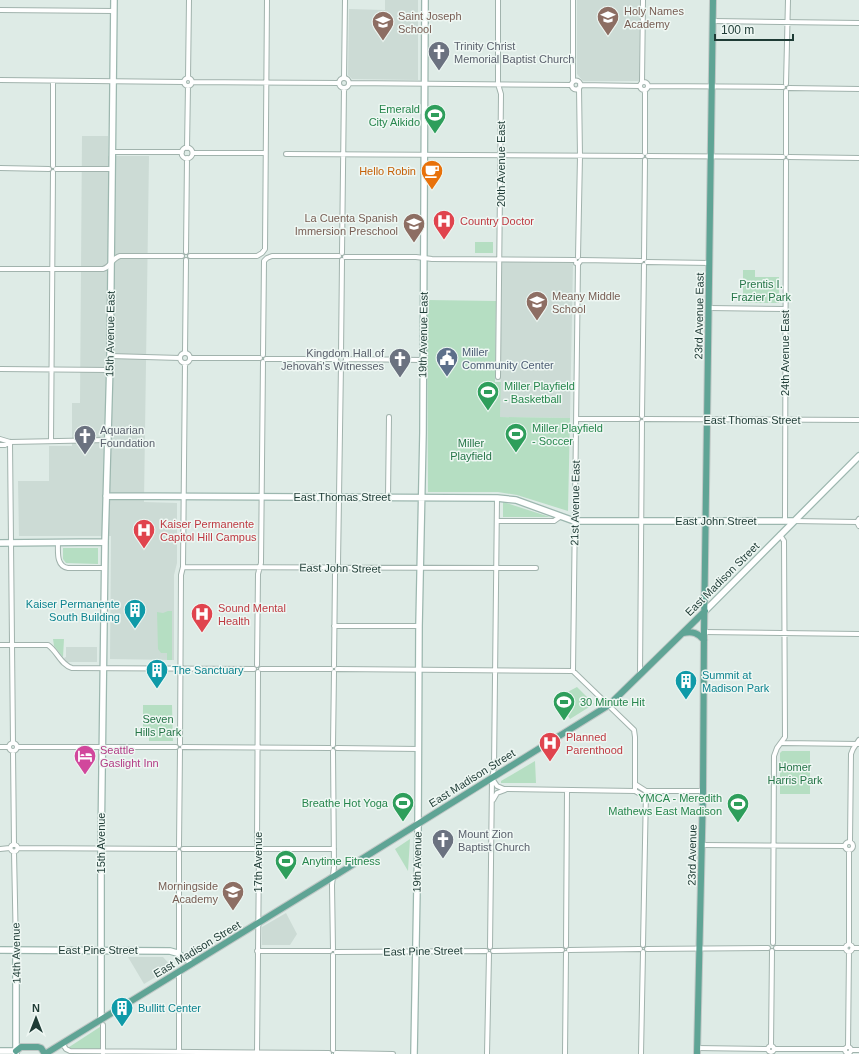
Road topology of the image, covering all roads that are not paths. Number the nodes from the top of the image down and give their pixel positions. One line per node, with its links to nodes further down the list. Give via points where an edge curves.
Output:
1 (114, 0): 12 (street, 15th Avenue East)
2 (189, 0): 16 (street)
3 (267, 0): 23 (street)
4 (345, 0): 17 (street)
5 (425, 0): 27 (street, 19th Avenue East)
6 (498, 0): 28 (street, 20th Avenue East)
7 (573, 0): 26 (street)
8 (643, 0): 29 (street)
9 (713, 0): 13 (main road, 23rd Avenue East)
10 (788, 0): 14 (street, 24th Avenue East)
11 (0, 10): 12 (street)
12 (114, 11): 20 (street, 15th Avenue East)
13 (713, 22): 14 (street); 32 (main road, 23rd Avenue East)
14 (788, 22): 15 (street); 33 (street, 24th Avenue East)
15 (859, 24)
16 (188, 78): 21 (street); 22 (street)
17 (344, 78): 24 (street); 25 (street)
18 (0, 80): 19 (street)
19 (53, 80): 20 (street); 53 (street)
20 (113, 81): 21 (street); 38 (street, 15th Avenue East)
21 (184, 82): 30 (street)
22 (192, 82): 23 (street); 30 (street)
23 (266, 82): 24 (street); 41 (street)
24 (338, 83): 34 (street)
25 (349, 83): 27 (street); 34 (street, via 348,87)
26 (572, 83): 28 (street); 31 (street, via 574,88); 31 (street, via 578,81)
27 (425, 84): 28 (street); 44 (street, 19th Avenue East)
28 (498, 84): 45 (street, 20th Avenue East, via 502,94)
29 (641, 84): 31 (street); 35 (street, via 641,89); 35 (street, via 646,82)
30 (188, 86): 37 (street)
31 (580, 86): 46 (street, 21st Avenue East)
32 (712, 86): 33 (street); 35 (street); 48 (main road, 23rd Avenue East)
33 (786, 87): 36 (street); 49 (street, 24th Avenue East)
34 (344, 88): 43 (street)
35 (646, 88): 47 (street)
36 (859, 89)
37 (187, 148): 39 (street); 40 (street)
38 (112, 152): 39 (street); 54 (street, 15th Avenue East)
39 (182, 152): 50 (street, via 183,157)
40 (193, 153): 41 (street); 50 (street)
41 (265, 153): 55 (street, via 262,253 256,256)
42 (286, 154): 43 (street)
43 (343, 154): 44 (street); 57 (street)
44 (425, 155): 45 (street); 58 (street, 19th Avenue East)
45 (501, 155): 46 (street); 60 (street, 20th Avenue East)
46 (580, 156): 47 (street); 61 (street, 21st Avenue East)
47 (645, 156): 48 (street); 63 (street)
48 (711, 156): 49 (street); 64 (main road, 23rd Avenue East)
49 (786, 157): 51 (street); 68 (street, 24th Avenue East)
50 (187, 158): 55 (street)
51 (859, 158)
52 (0, 168): 53 (street)
53 (53, 169): 54 (street); 66 (street)
54 (112, 169): 62 (street, 15th Avenue East)
55 (188, 254): 56 (street); 59 (street, via 189,258)
56 (182, 256): 59 (street); 62 (street, via 120,256)
57 (342, 257): 58 (street); 70 (street); 74 (street, 17th Avenue, via 266,258)
58 (424, 258): 60 (street); 77 (street, 19th Avenue East)
59 (186, 260): 69 (street)
60 (500, 260): 61 (street); 83 (street, 20th Avenue East)
61 (578, 260): 63 (street); 85 (street, 21st Avenue East)
62 (111, 262): 66 (street, via 103,270); 71 (street, 15th Avenue East)
63 (644, 262): 64 (street); 86 (street)
64 (710, 263): 67 (main road, 23rd Avenue East)
65 (0, 269): 66 (street)
66 (52, 269): 81 (street)
67 (709, 308): 68 (street); 87 (main road, 23rd Avenue East)
68 (785, 309): 88 (street, 24th Avenue East)
69 (185, 353): 72 (street); 73 (street, via 189,354)
70 (341, 354): 75 (street); 76 (street)
71 (110, 356): 72 (street); 82 (street, 15th Avenue East)
72 (180, 358): 78 (street)
73 (190, 358): 74 (street); 78 (street, via 189,362)
74 (263, 358): 75 (street); 98 (street, 17th Avenue)
75 (336, 359): 79 (street)
76 (346, 359): 77 (street); 79 (street)
77 (423, 360): 101 (street, 19th Avenue East)
78 (185, 363): 97 (street)
79 (341, 364): 99 (street)
80 (0, 369): 81 (street)
81 (52, 370): 82 (street); 92 (street)
82 (110, 370): 91 (street, 15th Avenue East)
83 (498, 377)
84 (389, 417): 100 (street)
85 (576, 419): 86 (street, East Thomas Street); 106 (street, 21st Avenue East)
86 (642, 419): 87 (street, East Thomas Street); 104 (street)
87 (708, 420): 88 (street, East Thomas Street); 107 (main road, 23rd Avenue East)
88 (785, 420): 89 (street, East Thomas Street); 108 (street, 24th Avenue East)
89 (859, 420)
90 (0, 439): 93 (street)
91 (108, 440): 92 (street); 96 (street, 15th Avenue East)
92 (51, 441): 93 (street)
93 (10, 442): 94 (street); 115 (street)
94 (0, 445)
95 (859, 456): 109 (street, East Madison Street)
96 (106, 496): 97 (street, East Thomas Street); 113 (street, 15th Avenue East)
97 (184, 496): 98 (street, East Thomas Street); 116 (street)
98 (262, 497): 99 (street, East Thomas Street); 117 (street, 17th Avenue)
99 (339, 497): 100 (street, East Thomas Street); 119 (street)
100 (388, 497): 101 (street, East Thomas Street)
101 (421, 498): 102 (street, East Thomas Street); 122 (street, 19th Avenue East)
102 (497, 498): 103 (street, East Thomas Street, via 516,500); 105 (street)
103 (561, 516): 105 (street, via 554,521); 106 (street, East Thomas Street)
104 (642, 520): 106 (street, East John Street); 107 (street, East John Street); 140 (street)
105 (497, 521): 120 (street)
106 (574, 521): 139 (street, 21st Avenue East)
107 (706, 521): 108 (street, East John Street); 123 (main road, 23rd Avenue East)
108 (784, 521): 109 (street, East John Street)
109 (794, 521): 110 (street, East John Street); 111 (street, East Madison Street)
110 (858, 522)
111 (780, 535): 123 (street, East Madison Street); 128 (street, via 784,541)
112 (58, 542): 113 (street); 115 (street); 118 (street, via 59,561 64,566)
113 (105, 542): 118 (street, 15th Avenue East)
114 (0, 543): 115 (street)
115 (11, 543): 132 (street)
116 (183, 567): 117 (street, East John Street); 134 (street)
117 (260, 567): 119 (street, East John Street); 135 (street, 17th Avenue)
118 (104, 568): 133 (street, 15th Avenue East)
119 (337, 568): 122 (street, East John Street); 124 (street)
120 (496, 568): 121 (street, East John Street); 122 (street, East John Street); 138 (street)
121 (536, 568)
122 (420, 569): 125 (street, 19th Avenue East)
123 (705, 611): 126 (main road, East Madison Street); 127 (main road, 23rd Avenue East)
124 (334, 626): 125 (street); 136 (street)
125 (419, 626): 137 (street, 19th Avenue East)
126 (683, 632): 130 (main road, via 693,632); 140 (main road, East Madison Street)
127 (704, 632): 128 (street); 130 (main road, 23rd Avenue)
128 (785, 633): 129 (street); 143 (street, via 785,737)
129 (859, 634)
130 (704, 640): 161 (main road, 23rd Avenue)
131 (0, 645): 132 (street)
132 (12, 645): 133 (street, via 48,645 68,667); 142 (street)
133 (104, 668): 134 (street); 148 (street, 15th Avenue)
134 (180, 668): 135 (street); 149 (street)
135 (258, 669): 136 (street); 150 (street, 17th Avenue)
136 (334, 669): 137 (street); 151 (street)
137 (418, 670): 138 (street); 152 (street, 19th Avenue)
138 (495, 670): 139 (street); 154 (street)
139 (573, 671): 141 (street)
140 (640, 675): 141 (main road, East Madison Street)
141 (609, 705): 154 (main road, East Madison Street); 155 (street, via 634,730)
142 (13, 743): 146 (street); 147 (street)
143 (782, 743): 144 (street); 168 (street, via 774,756)
144 (858, 743): 166 (street, via 851,754)
145 (0, 747): 146 (street)
146 (9, 747): 153 (street)
147 (17, 747): 148 (street); 153 (street)
148 (102, 747): 149 (street); 174 (street, 15th Avenue)
149 (180, 747): 150 (street); 175 (street)
150 (258, 748): 151 (street); 176 (street, 17th Avenue)
151 (333, 748): 152 (street); 177 (street)
152 (419, 749): 165 (street, 19th Avenue)
153 (13, 751): 172 (street)
154 (492, 778): 156 (street); 157 (street, via 500,788); 165 (main road, East Madison Street)
155 (635, 784): 159 (street); 160 (street)
156 (492, 787): 162 (street); 164 (street)
157 (512, 790): 158 (street); 162 (street)
158 (568, 790): 159 (street); 191 (street)
159 (635, 791): 163 (street)
160 (646, 791): 161 (street); 163 (street)
161 (703, 791): 167 (main road, 23rd Avenue)
162 (499, 792): 164 (street)
163 (646, 797): 187 (street)
164 (492, 802): 194 (street)
165 (418, 823): 179 (main road, East Madison Street); 193 (street, 19th Avenue)
166 (850, 842): 169 (street); 170 (street)
167 (702, 845): 168 (street); 182 (main road, 23rd Avenue)
168 (773, 846): 169 (street); 181 (street)
169 (845, 846): 178 (street)
170 (853, 846): 171 (street); 178 (street)
171 (859, 846)
172 (14, 847): 173 (street); 174 (street); 189 (street, 14th Avenue, via 11,851 14,852)
173 (0, 849)
174 (101, 849): 175 (street); 190 (street, 15th Avenue)
175 (179, 849): 176 (street); 197 (street)
176 (258, 849): 177 (street); 180 (street, 17th Avenue)
177 (334, 849): 179 (street)
178 (849, 850): 185 (street)
179 (333, 877): 180 (main road, East Madison Street); 196 (street)
180 (257, 924): 192 (street, 17th Avenue); 198 (main road, East Madison Street)
181 (772, 943): 183 (street); 184 (street)
182 (700, 948): 183 (street, East Pine Street); 187 (street, East Pine Street); 205 (main road, 23rd Avenue)
183 (768, 948): 195 (street)
184 (776, 948): 185 (street); 195 (street)
185 (849, 948): 186 (street); 206 (street)
186 (859, 948)
187 (643, 949): 191 (street, East Pine Street); 217 (street)
188 (0, 950): 189 (street, East Pine Street)
189 (16, 950): 190 (street, East Pine Street); 207 (street, 14th Avenue)
190 (102, 950): 197 (street, East Pine Street, via 170,951); 200 (street, 15th Avenue)
191 (566, 950): 194 (street, East Pine Street); 216 (street)
192 (257, 951): 196 (street, East Pine Street); 208 (street, 17th Avenue)
193 (416, 951): 194 (street, East Pine Street); 196 (street, East Pine Street); 214 (street, 19th Avenue)
194 (489, 951): 215 (street)
195 (772, 951): 202 (street)
196 (333, 952): 211 (street)
197 (179, 954): 198 (street, East Pine Street)
198 (192, 963): 199 (main road, East Madison Street)
199 (179, 972): 200 (main road, East Madison Street); 210 (street)
200 (102, 1022): 201 (main road, East Madison Street); 209 (street, 15th Avenue)
201 (62, 1043): 209 (street, via 70,1051); 212 (main road, East Madison Street)
202 (771, 1050): 205 (street); 206 (street)
203 (859, 1050): 206 (street)
204 (0, 1051): 207 (street)
205 (697, 1051)
206 (848, 1051)
207 (16, 1052): 212 (main road, via 21,1047 38,1047)
208 (257, 1052): 210 (street); 211 (street)
209 (103, 1053): 210 (street)
210 (179, 1053)
211 (332, 1053): 213 (street)
212 (45, 1054)
213 (393, 1054)
214 (414, 1054)
215 (487, 1054)
216 (564, 1054)
217 (641, 1054)

